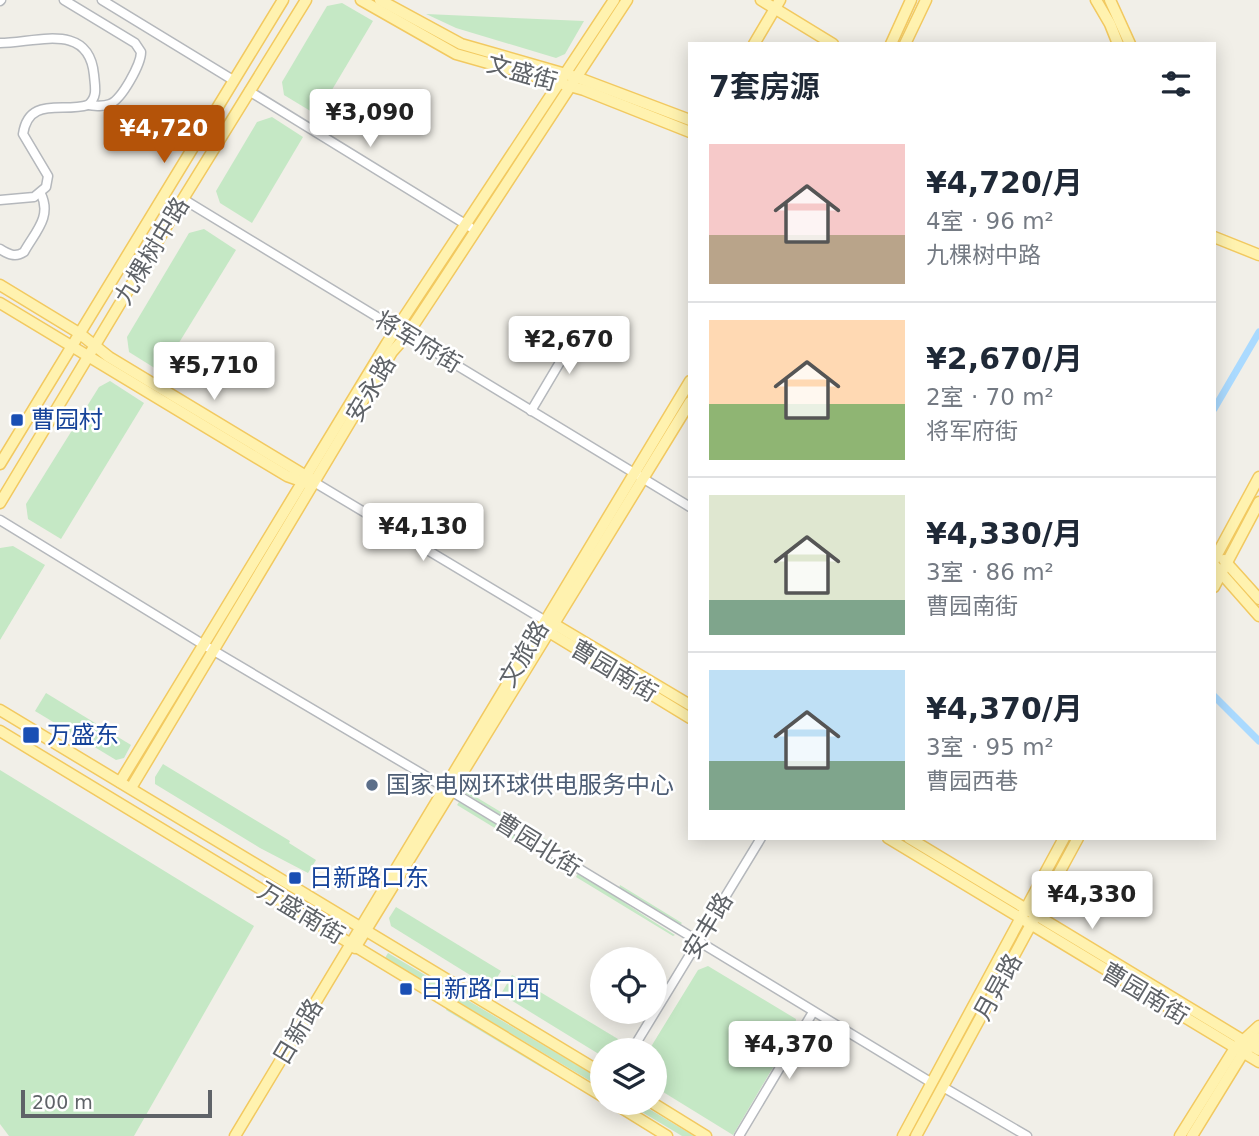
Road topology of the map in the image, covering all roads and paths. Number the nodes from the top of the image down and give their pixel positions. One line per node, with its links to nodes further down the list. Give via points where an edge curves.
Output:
1 (64, 0): 27 (street, via 135,43 141,52 118,99 106,106)
2 (102, 0): 24 (street)
3 (283, 0): 24 (main road, 九棵树中路)
4 (306, 0): 26 (main road, 九棵树中路)
5 (361, 0): 23 (main road, 文盛街, via 456,54)
6 (380, 0): 23 (main road, 文盛街, via 461,44)
7 (614, 0): 23 (main road, 安永路)
8 (627, 0): 22 (main road, 安永路)
9 (761, 0): 14 (main road)
10 (911, 0): 17 (main road)
11 (926, 0): 18 (main road)
12 (1096, 0): 19 (main road)
13 (1110, 0): 20 (main road)
14 (777, 4): 15 (main road); 16 (main road)
15 (755, 42)
16 (830, 42)
17 (892, 42)
18 (906, 42)
19 (1117, 42)
20 (1129, 42)
21 (0, 43): 27 (street, via 58,38 80,45 93,66 95,96)
22 (576, 77): 23 (main road, 文盛街); 25 (main road, 安永路); 28 (main road, 文盛街)
23 (562, 79): 25 (main road, 文盛街); 33 (main road, 安永路)
24 (233, 80): 42 (main road, 九棵树中路)
25 (570, 86): 29 (main road, 文盛街); 34 (main road, 安永路)
26 (249, 91): 31 (main road, 九棵树中路); 33 (street)
27 (88, 105): 30 (street, via 42,108 24,126 27,145 48,176)
28 (688, 119)
29 (688, 131)
30 (41, 194): 32 (street); 36 (street, via 45,216 24,252 10,255)
31 (183, 199): 41 (street, 将军府街); 44 (main road, 九棵树中路)
32 (0, 200)
33 (466, 224): 34 (street); 41 (main road, 安永路)
34 (476, 230): 41 (main road, 安永路)
35 (1216, 238): 37 (main road)
36 (0, 249)
37 (1259, 255)
38 (0, 285): 42 (main road, 曹园南街)
39 (0, 303): 43 (main road, 曹园南街)
40 (582, 325): 48 (street)
41 (402, 332): 48 (street, 将军府街); 52 (main road, 安永路)
42 (79, 333): 43 (main road, 九棵树中路); 44 (main road, 曹园南街)
43 (71, 346): 45 (main road, 曹园南街); 49 (main road, 九棵树中路)
44 (95, 346): 45 (main road, 九棵树中路); 52 (main road, 曹园南街)
45 (89, 355): 52 (main road, 曹园南街, via 287,476); 54 (main road, 九棵树中路)
46 (688, 385): 50 (main road, 文旅路)
47 (688, 405): 50 (main road, 文旅路)
48 (531, 411): 50 (street, 将军府街)
49 (0, 464)
50 (638, 476): 55 (street, 将军府街); 61 (main road, 文旅路)
51 (1259, 477): 57 (main road)
52 (308, 480): 61 (street, 曹园南街); 62 (main road, 安永路)
53 (1259, 502): 58 (main road)
54 (0, 503)
55 (688, 506)
56 (0, 520): 62 (street, 曹园北街)
57 (1217, 560): 58 (main road); 60 (main road)
58 (1227, 562): 59 (main road)
59 (1259, 599)
60 (1259, 616)
61 (549, 625): 63 (main road, 曹园南街); 65 (main road, 曹园南街); 69 (main road, 文旅路)
62 (209, 648): 67 (main road, 安永路); 68 (main road, 安永路); 69 (street, 曹园北街)
63 (688, 704)
64 (0, 710): 67 (main road, 万盛南街)
65 (688, 717)
66 (0, 731): 79 (main road, 万盛南街)
67 (120, 782): 68 (main road, 万盛南街)
68 (131, 788): 77 (main road, 万盛南街)
69 (448, 790): 77 (main road, 文旅路); 78 (street, 曹园北街)
70 (760, 840): 78 (street, 安丰路)
71 (892, 840): 75 (main road, 曹园南街)
72 (912, 840): 75 (main road, 曹园南街)
73 (1063, 840): 75 (main road, 月异路)
74 (1077, 840): 76 (main road, 月异路)
75 (1022, 913): 76 (main road, 曹园南街); 86 (main road, 月异路)
76 (1034, 920): 83 (main road, 曹园南街); 87 (main road, 月异路)
77 (363, 930): 79 (main road, 日新路); 85 (main road, 万盛南街)
78 (699, 941): 80 (street, 曹园北街); 82 (street, 安丰路)
79 (354, 945): 88 (main road, 万盛南街); 91 (main road, 日新路); 92 (main road, 日新路)
80 (814, 1012): 86 (street, 曹园北街); 95 (street)
81 (1259, 1026): 83 (main road)
82 (639, 1038)
83 (1248, 1046): 84 (main road, 曹园南街); 99 (main road); 100 (main road)
84 (1259, 1062)
85 (590, 1066)
86 (932, 1083): 96 (main road, 月异路)
87 (943, 1087): 97 (main road, 月异路); 98 (street)
88 (590, 1089)
89 (667, 1112): 94 (main road)
90 (633, 1115): 93 (main road)
91 (235, 1136)
92 (242, 1136)
93 (667, 1136)
94 (706, 1136)
95 (739, 1136)
96 (903, 1136)
97 (916, 1136)
98 (1027, 1136)
99 (1180, 1136)
100 (1192, 1136)

